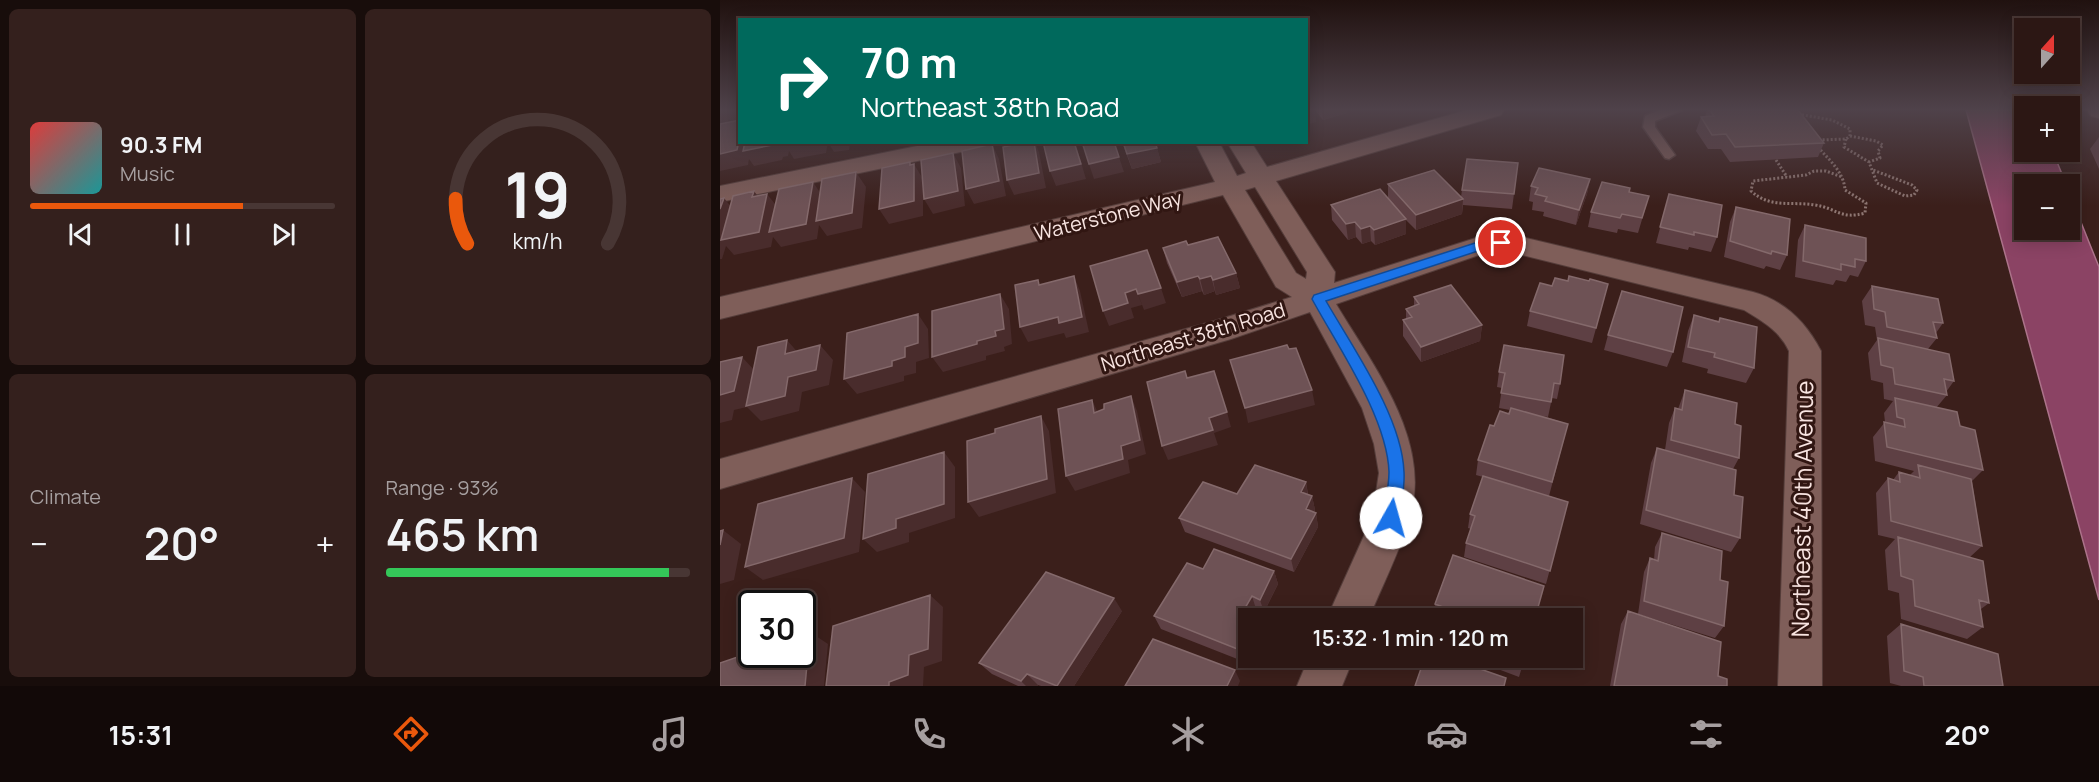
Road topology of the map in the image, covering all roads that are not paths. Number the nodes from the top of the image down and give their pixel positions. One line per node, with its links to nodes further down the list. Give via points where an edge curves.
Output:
1 (1384, 142): 7 (street, Waterstone Way)
2 (1659, 142): 6 (lane)
3 (965, 144): 9 (street)
4 (1208, 144): 8 (street)
5 (1240, 144): 7 (street)
6 (1669, 156)
7 (1261, 178): 8 (street, Waterstone Way); 10 (street, via 1321,272)
8 (1230, 186): 10 (street, via 1286,280); 11 (street, Waterstone Way)
9 (720, 194)
10 (1318, 299): 12 (street, Northeast 38th Road, via 1479,246 1501,243 1753,302 1781,318); 13 (street, Northeast 38th Road); 14 (street, via 1379,407 1397,473 1391,518)
11 (720, 308)
12 (1797, 334): 17 (street, Northeast 40th Avenue, via 1805,351)
13 (720, 474)
14 (1352, 608)
15 (1327, 668): 16 (street)
16 (1319, 686)
17 (1800, 686)

